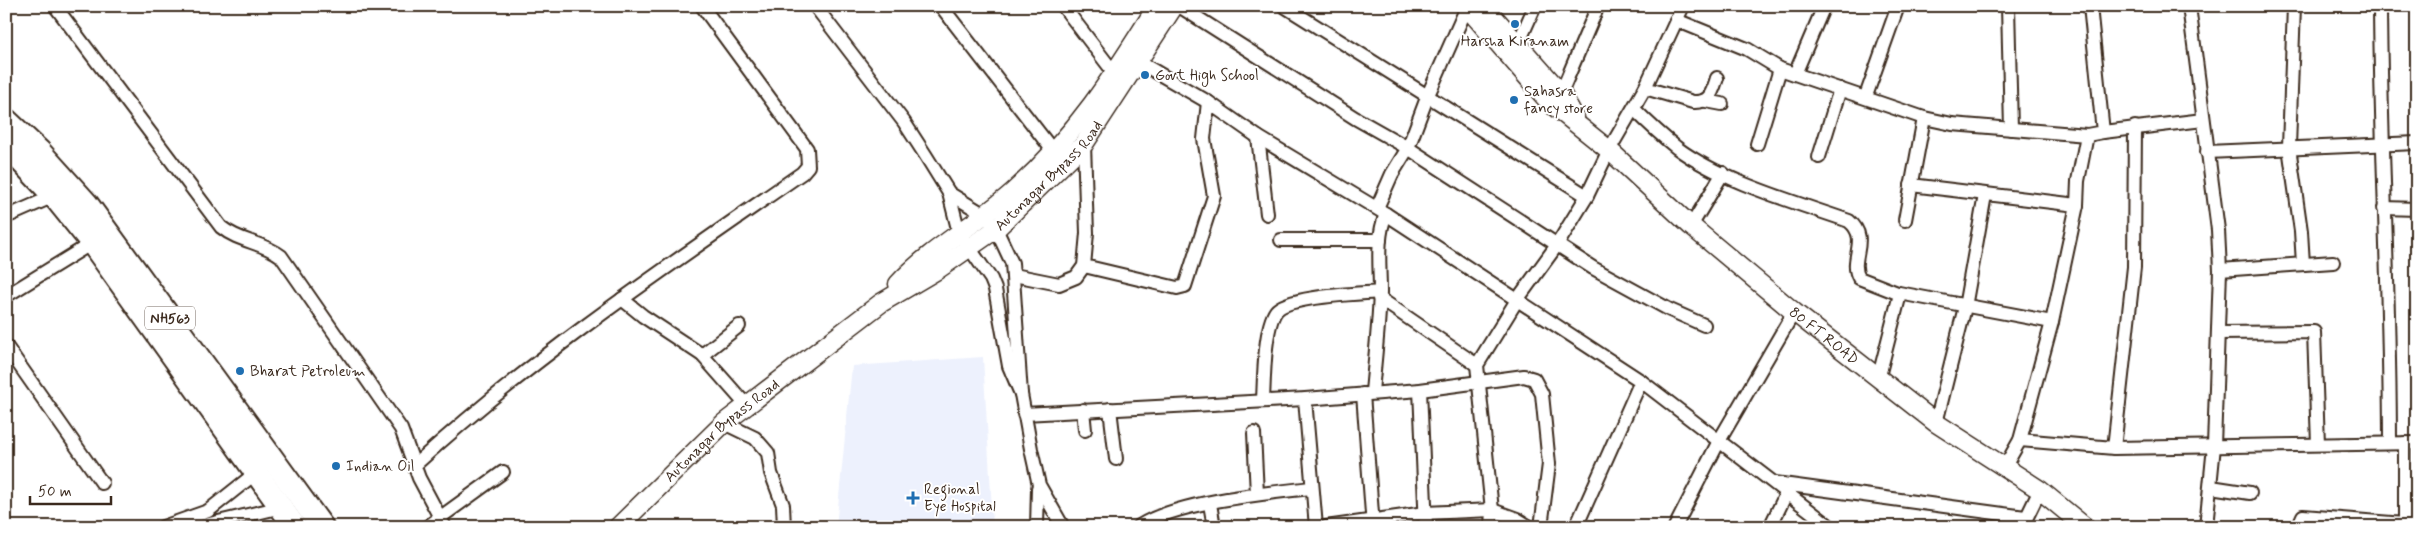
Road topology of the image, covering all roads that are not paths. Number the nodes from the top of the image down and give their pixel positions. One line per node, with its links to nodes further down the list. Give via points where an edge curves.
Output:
1 (55, 6): 124 (street, via 222,227 232,236 273,250 281,256 401,429)
2 (702, 6): 88 (street, via 806,149 808,166)
3 (815, 6): 59 (street, via 904,122)
4 (941, 6): 56 (street)
5 (1063, 6): 25 (street)
6 (1156, 6): 23 (main road, Autonagar Bypass Road)
7 (1174, 6): 23 (main road, Autonagar Bypass Road)
8 (1179, 6): 52 (street)
9 (1284, 6): 31 (street)
10 (1536, 6): 22 (street)
11 (1598, 6): 30 (street)
12 (1683, 6): 21 (street)
13 (1824, 6): 26 (street)
14 (1898, 6): 32 (street)
15 (2008, 6): 42 (street)
16 (2090, 6): 43 (street)
17 (2189, 6): 39 (street)
18 (2294, 6): 51 (street)
19 (2380, 6): 49 (street)
20 (1472, 7): 22 (main road, 80 FT ROAD); 31 (street); 40 (main road, 80 FT ROAD, via 1549,102)
21 (1676, 20): 24 (street, via 1747,49); 28 (street)
22 (1518, 44): 30 (main road, 80 FT ROAD)
23 (1133, 59): 25 (main road, Autonagar Bypass Road); 34 (street); 47 (main road, Autonagar Bypass Road)
24 (1780, 69): 26 (street); 48 (street)
25 (1115, 74): 56 (main road, Autonagar Bypass Road)
26 (1796, 74): 29 (street)
27 (1717, 78): 33 (street)
28 (1645, 88): 33 (street, via 1693,102); 36 (street)
29 (1840, 89): 32 (street); 55 (street)
30 (1561, 93): 40 (main road, 80 FT ROAD)
31 (1428, 95): 52 (street); 62 (street)
32 (1866, 96): 37 (street)
33 (1706, 101): 35 (street)
34 (1208, 102): 45 (street); 81 (street, via 1204,139 1214,196 1184,286 1177,288)
35 (1722, 104)
36 (1634, 110): 53 (street); 57 (street, via 1678,148)
37 (1924, 118): 42 (street); 58 (street)
38 (6, 120): 83 (highway, NH563, via 58,170 87,204)
39 (2203, 120): 41 (street); 54 (street)
40 (1579, 124): 53 (main road, 80 FT ROAD)
41 (2135, 127): 43 (street); 122 (street, via 2134,267)
42 (2011, 129): 44 (street)
43 (2103, 132): 44 (street)
44 (2087, 135): 63 (street)
45 (1258, 137): 66 (street); 67 (street)
46 (2417, 143): 49 (street)
47 (1084, 144): 56 (main road, Autonagar Bypass Road); 81 (street, via 1087,233)
48 (1757, 144)
49 (2381, 144): 51 (street); 64 (street)
50 (6, 145): 61 (highway, NH563)
51 (2289, 147): 54 (street); 80 (street)
52 (1408, 148): 66 (street, via 1392,174); 77 (street)
53 (1609, 150): 62 (street); 71 (main road, 80 FT ROAD)
54 (2207, 152): 82 (street)
55 (1819, 157)
56 (1059, 158): 68 (main road, Autonagar Bypass Road); 72 (main road, Autonagar Bypass Road)
57 (1723, 173): 71 (street); 85 (street, via 1849,221 1857,227 1859,235 1856,269 1859,278)
58 (1911, 185): 60 (street); 70 (street)
59 (950, 193): 68 (street); 73 (street)
60 (1985, 195): 63 (street); 91 (street)
61 (54, 196): 69 (street); 76 (highway, NH563)
62 (1587, 196): 77 (street)
63 (2077, 205): 93 (street)
64 (2384, 208): 65 (street); 118 (street, via 2390,344)
65 (2417, 209)
66 (1381, 211): 75 (street); 89 (street)
67 (1267, 214)
68 (984, 215): 72 (street); 73 (main road, Autonagar Bypass Road)
69 (6, 217)
70 (1905, 220)
71 (1691, 226): 92 (main road, 80 FT ROAD)
72 (996, 229): 78 (main road, Autonagar Bypass Road); 84 (street, via 1009,254)
73 (959, 233): 78 (street); 90 (main road, Autonagar Bypass Road, via 901,280)
74 (1281, 240): 75 (street)
75 (1380, 240): 86 (street)
76 (92, 243): 83 (highway, NH563); 87 (street)
77 (1557, 245): 89 (street); 94 (street, via 1670,310)
78 (970, 248): 90 (main road, Autonagar Bypass Road); 105 (street, via 995,289 1009,366)
79 (2333, 262): 80 (street)
80 (2303, 264): 82 (street)
81 (1084, 266): 84 (street, via 1076,277 1059,284)
82 (2220, 270): 96 (street)
83 (127, 275): 126 (highway, NH563); 149 (highway, NH563)
84 (1014, 275): 105 (street)
85 (1898, 293): 91 (street); 100 (street)
86 (1379, 295): 99 (street); 104 (street); 107 (street, via 1294,300 1279,307 1267,338)
87 (6, 296)
88 (622, 299): 98 (street); 124 (street, via 515,378)
89 (1517, 300): 99 (street); 102 (street)
90 (881, 303): 108 (main road, Autonagar Bypass Road)
91 (1965, 307): 93 (street); 113 (street)
92 (1794, 312): 100 (main road, 80 FT ROAD); 117 (street)
93 (2052, 322): 116 (street)
94 (1704, 325)
95 (739, 326): 98 (street)
96 (2219, 333): 120 (street, via 2314,332); 121 (street)
97 (6, 346): 128 (street)
98 (702, 355): 108 (street)
99 (1477, 365): 101 (street)
100 (1879, 376): 113 (main road, 80 FT ROAD)
101 (1479, 381): 103 (street); 139 (street); 162 (street, via 1524,376 1534,379 1542,394 1549,464)
102 (1641, 381): 117 (street); 163 (street)
103 (1420, 390): 104 (street); 140 (street)
104 (1368, 393): 106 (street); 144 (street)
105 (1021, 394): 111 (street)
106 (1305, 399): 107 (street); 132 (street)
107 (1263, 401): 109 (street)
108 (747, 406): 112 (main road, Autonagar Bypass Road)
109 (1110, 409): 110 (street); 123 (street)
110 (1083, 410): 111 (street); 114 (street)
111 (1024, 414): 130 (street)
112 (724, 423): 151 (main road, Autonagar Bypass Road); 152 (street, via 755,438 768,453 782,505)
113 (1936, 423): 125 (main road, 80 FT ROAD)
114 (1085, 430)
115 (1254, 433): 135 (street)
116 (2020, 440): 122 (street); 125 (street)
117 (1719, 441): 129 (street); 164 (street)
118 (2390, 443): 119 (street); 120 (street)
119 (2411, 443): 145 (street)
120 (2318, 444): 121 (street)
121 (2214, 446): 122 (street); 131 (street)
122 (2114, 448)
123 (1116, 459)
124 (416, 464): 142 (street, via 419,478)
125 (2004, 468): 133 (main road, 80 FT ROAD)
126 (257, 472): 138 (highway, NH563); 146 (street, via 208,511)
127 (503, 472): 142 (street)
128 (102, 483)
129 (1775, 483): 136 (street); 141 (street)
130 (1038, 486): 153 (street); 154 (street)
131 (2211, 487): 134 (street); 168 (street)
132 (1312, 488): 135 (street); 157 (street)
133 (2040, 490): 141 (street); 167 (main road, 80 FT ROAD)
134 (2250, 493)
135 (1257, 494): 137 (street)
136 (1786, 494): 165 (street); 166 (street)
137 (1210, 504): 155 (street, via 1152,517); 156 (street)
138 (282, 507): 147 (street); 148 (highway, NH563)
139 (1492, 510): 140 (street); 143 (street); 160 (street)
140 (1425, 513): 144 (street); 159 (street)
141 (2024, 522)
142 (442, 523): 150 (street)
143 (1517, 523): 161 (street)
144 (1372, 524): 158 (street)
145 (2409, 525): 169 (street, via 2303,516)
146 (163, 527)
147 (197, 527)
148 (295, 527)
149 (322, 527)
150 (427, 527)
151 (618, 527)
152 (784, 527)
153 (1037, 527)
154 (1064, 527)
155 (1138, 527)
156 (1214, 527)
157 (1316, 527)
158 (1326, 527)
159 (1426, 527)
160 (1491, 527)
161 (1530, 527)
162 (1541, 527)
163 (1576, 527)
164 (1675, 527)
165 (1770, 527)
166 (1830, 527)
167 (2085, 527)
168 (2206, 527)
169 (2298, 527)

